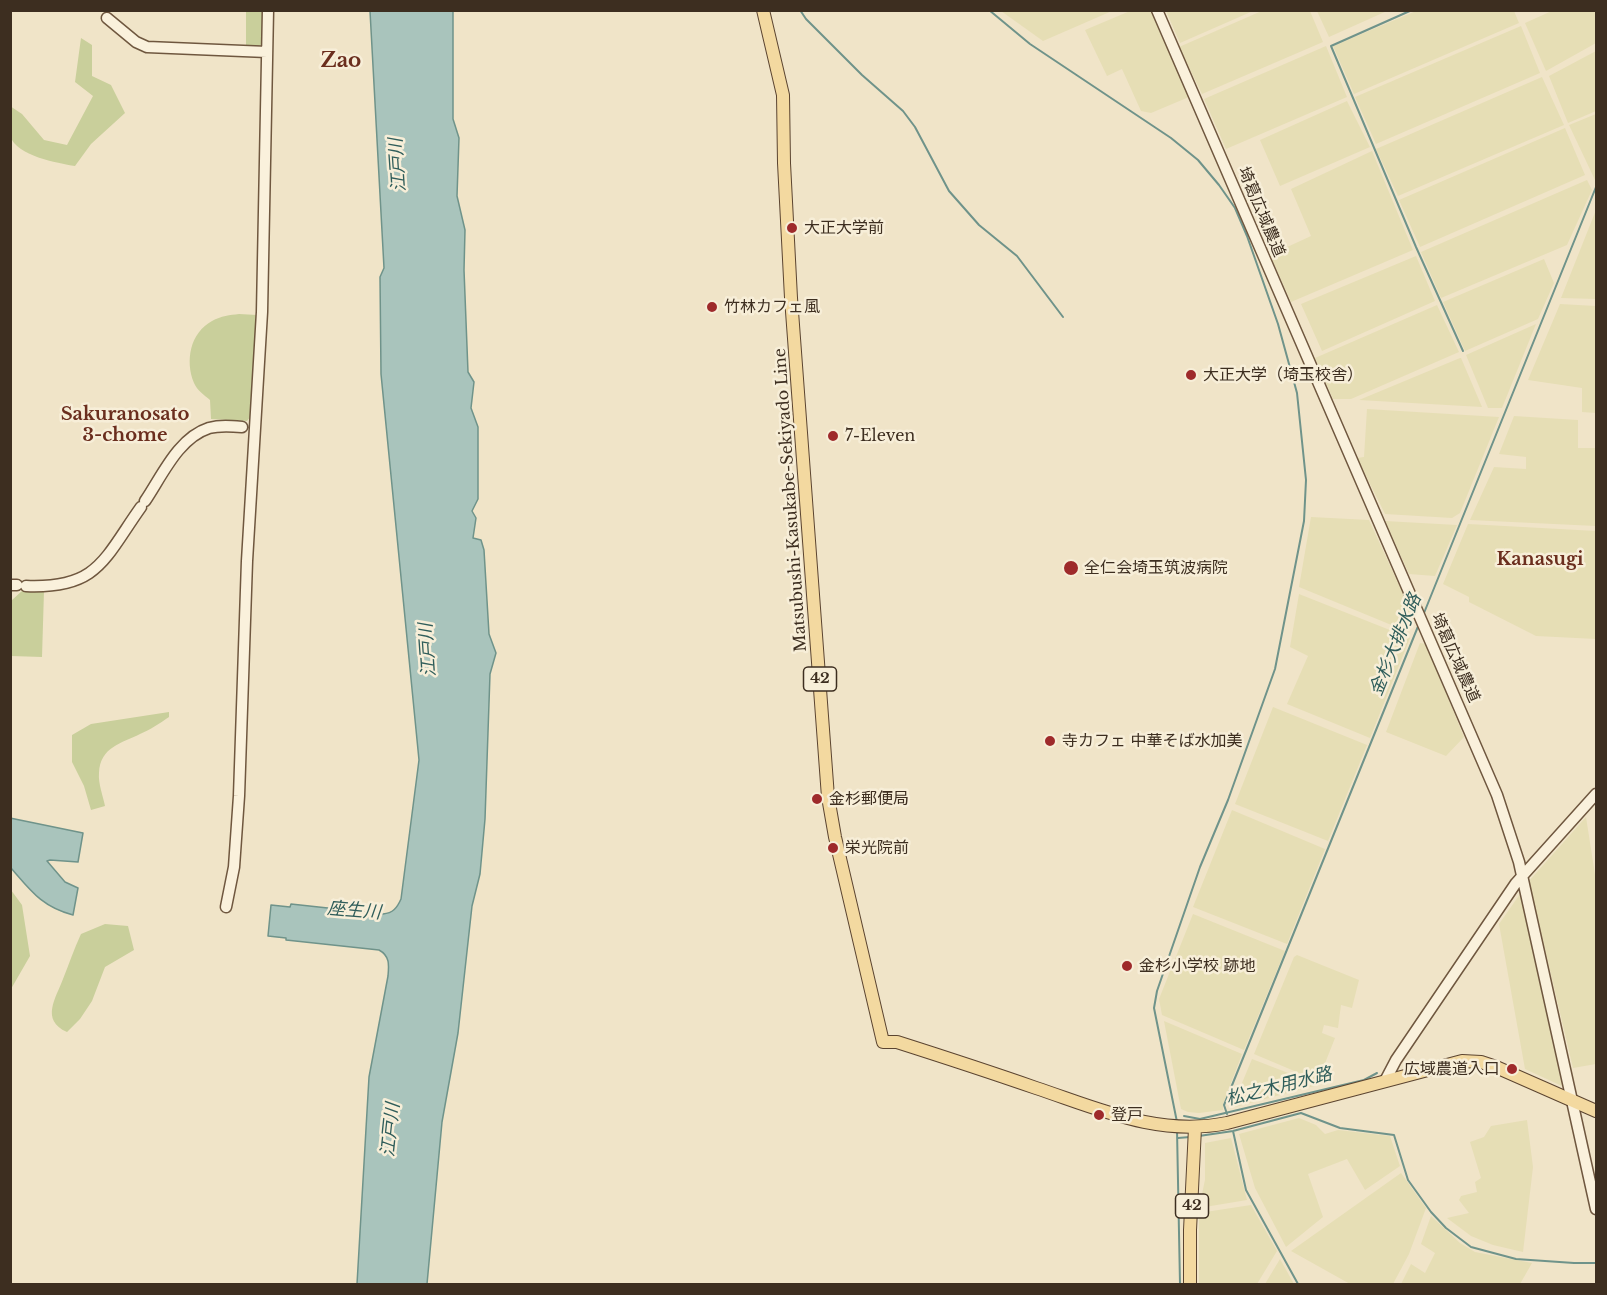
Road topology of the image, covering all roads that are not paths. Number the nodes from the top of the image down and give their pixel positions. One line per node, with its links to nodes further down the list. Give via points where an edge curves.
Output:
1 (268, 10): 5 (street)
2 (763, 10): 14 (main road, Matsubushi-Kasukabe-Sekiyado Line / 42, via 783,95 791,298 828,797 883,1042 897,1042 1120,1118)
3 (1157, 10): 9 (street, 埼葛広域農道, via 1476,743)
4 (107, 18): 5 (street, via 147,47)
5 (267, 52): 6 (street, via 264,265)
6 (249, 427): 7 (street, via 213,427 187,441 106,558 90,573 67,584); 10 (street, via 239,796 234,867)
7 (18, 585)
8 (1596, 794): 9 (street)
9 (1522, 877): 11 (street); 12 (street, 埼葛広域農道)
10 (226, 907)
11 (1384, 1081): 12 (main road, via 1454,1063 1481,1062); 14 (main road, via 1227,1123)
12 (1572, 1100): 13 (main road); 15 (street, 埼葛広域農道)
13 (1596, 1111)
14 (1183, 1128): 16 (main road, 42)
15 (1596, 1209)
16 (1190, 1284)

